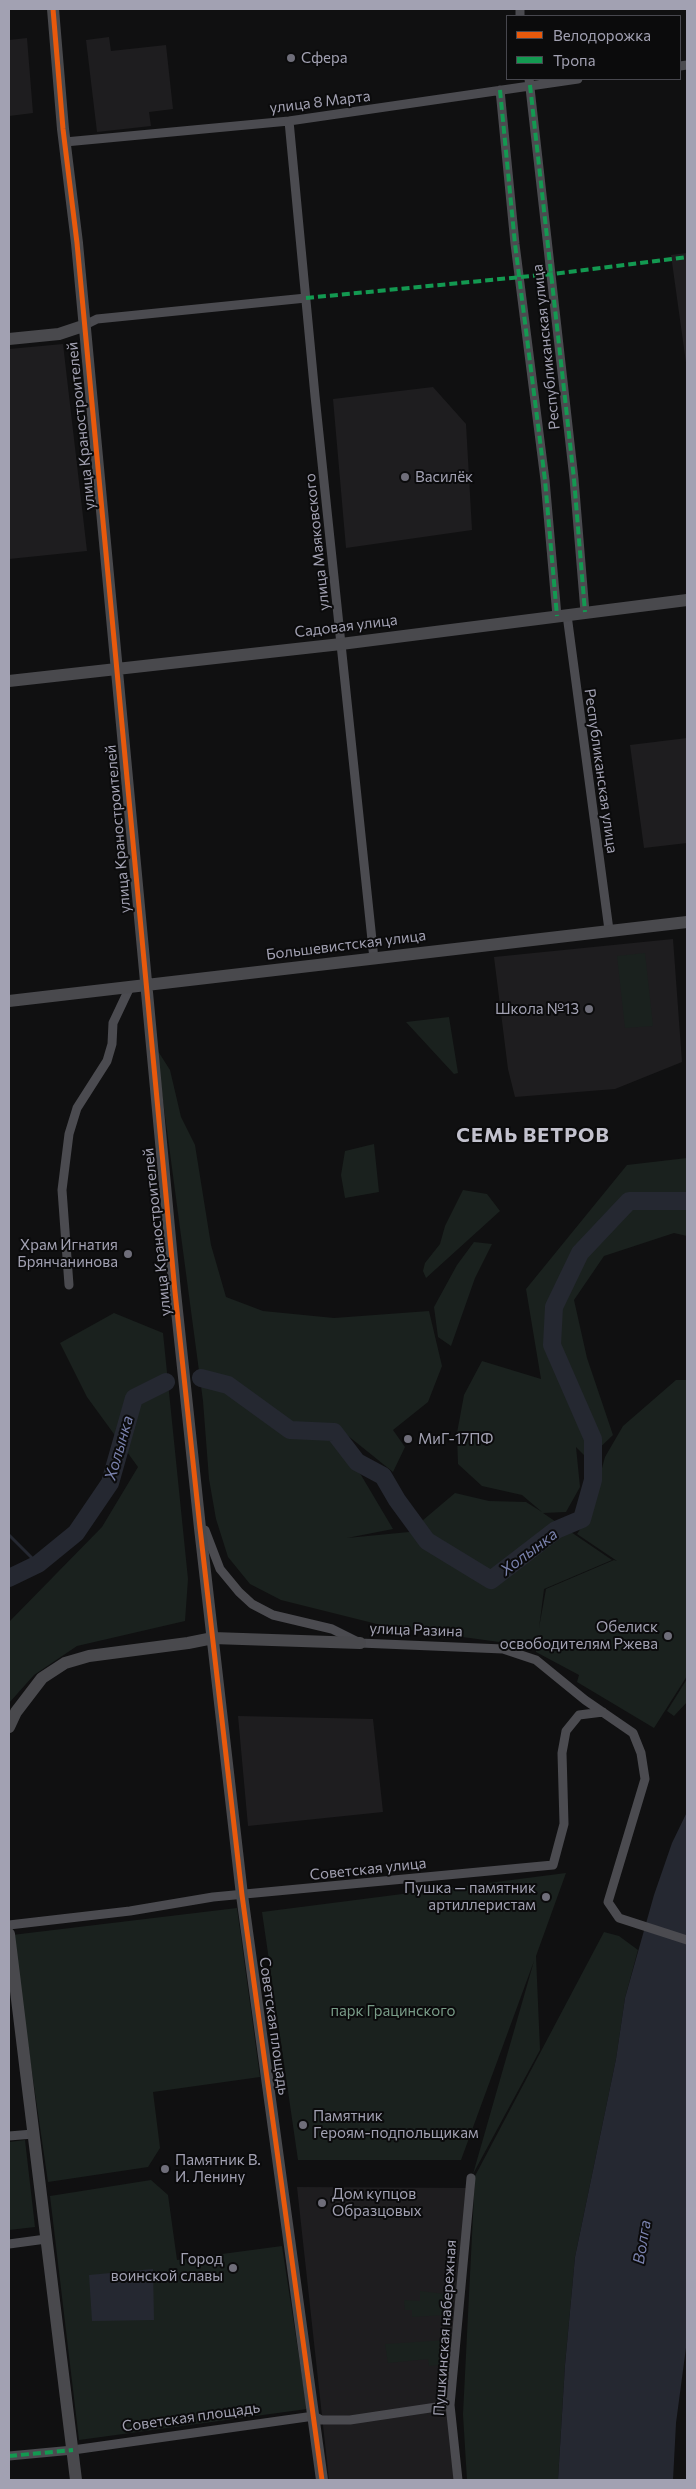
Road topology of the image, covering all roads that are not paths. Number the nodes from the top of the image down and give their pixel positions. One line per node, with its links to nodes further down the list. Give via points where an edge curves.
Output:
1 (53, 13): 6 (street, улица Краностроителей)
2 (562, 80): 3 (street, улица 8 Марта)
3 (529, 82): 4 (street, улица 8 Марта); 11 (street, Республиканская улица, via 574,479)
4 (500, 90): 5 (street, улица 8 Марта); 12 (street, Республиканская улица, via 515,244)
5 (290, 121): 6 (street, улица 8 Марта); 7 (street, улица Маяковского)
6 (65, 142): 8 (street, улица Краностроителей)
7 (306, 298): 8 (street, via 97,319); 13 (street, улица Маяковского)
8 (83, 326): 9 (street, via 59,334); 14 (street, улица Краностроителей)
9 (9, 339)
10 (687, 600): 11 (street, Садовая улица)
11 (585, 612): 12 (street, Садовая улица)
12 (562, 615): 13 (street, Садовая улица); 17 (street, Республиканская улица)
13 (341, 644): 14 (street, Садовая улица); 18 (street, улица Маяковского)
14 (116, 670): 15 (street, Садовая улица); 19 (street, улица Краностроителей)
15 (9, 682)
16 (687, 922): 17 (street, Большевистская улица)
17 (609, 930): 18 (street, Большевистская улица)
18 (374, 959): 19 (street, Большевистская улица)
19 (146, 986): 20 (street, Большевистская улица); 23 (street, улица Краностроителей)
20 (130, 987): 21 (street, Большевистская улица); 22 (street, via 112,1023 112,1044 107,1061 77,1108 69,1134 62,1190)
21 (9, 1001)
22 (68, 1285)
23 (198, 1506): 24 (street, улица Краностроителей); 25 (street, via 220,1569 246,1598 273,1615 332,1629)
24 (213, 1638): 25 (street, улица Разина); 27 (street, улица Разина, via 89,1656 65,1663 42,1678 28,1694); 28 (street, Советская площадь)
25 (360, 1643): 26 (street, улица Разина, via 504,1650 536,1660)
26 (603, 1712): 28 (street, Советская улица, via 579,1716 566,1731 562,1753 564,1824 553,1865); 31 (street, улица Разина, via 633,1733 642,1752 645,1778 608,1902 619,1918)
27 (9, 1727)
28 (242, 1895): 29 (street, Советская улица); 38 (street, Советская площадь)
29 (9, 1925)
30 (9, 1934): 32 (street)
31 (687, 1940)
32 (34, 2134): 33 (street); 35 (street)
33 (9, 2136)
34 (471, 2178): 37 (street, Пушкинская набережная)
35 (46, 2238): 36 (street); 39 (street)
36 (9, 2244)
37 (450, 2405): 38 (street, Советская площадь, via 350,2420 321,2420); 43 (street, Пушкинская набережная)
38 (314, 2416): 39 (street, Советская площадь); 42 (street)
39 (73, 2450): 40 (street, Советская площадь); 41 (street)
40 (9, 2456)
41 (76, 2480)
42 (322, 2480)
43 (458, 2480)

